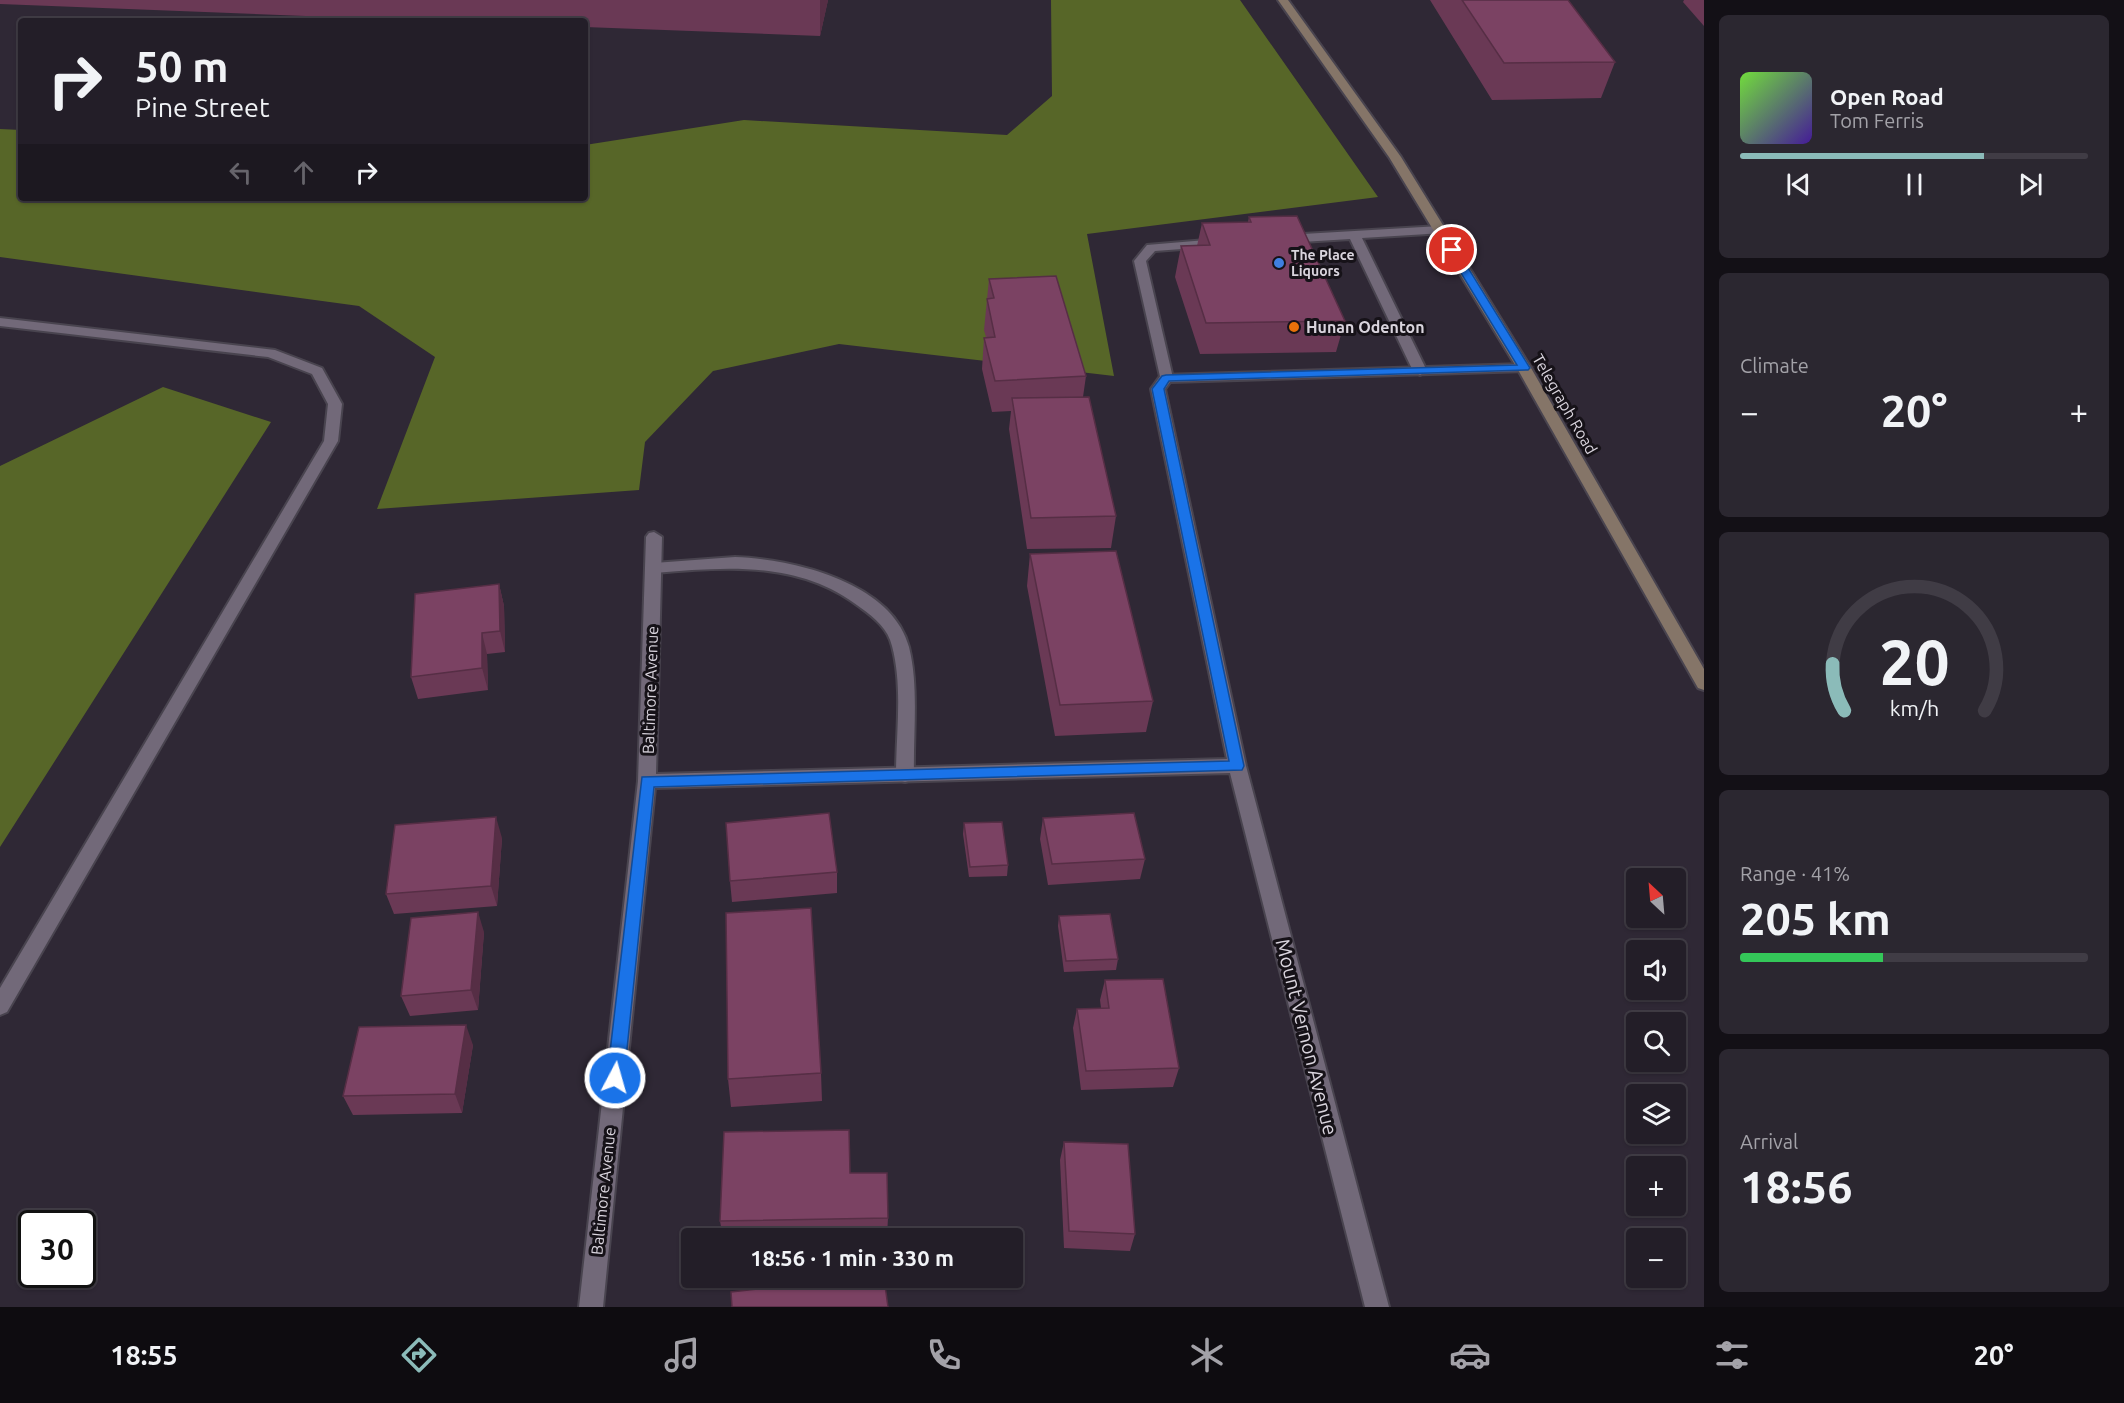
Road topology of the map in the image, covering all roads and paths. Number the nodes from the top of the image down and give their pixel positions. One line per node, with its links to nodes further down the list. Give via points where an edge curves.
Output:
1 (1283, 0): 2 (main road, Telegraph Road, via 1395,157)
2 (1440, 230): 3 (street); 7 (main road, Telegraph Road)
3 (1354, 235): 4 (street); 8 (street)
4 (1270, 240)
5 (1234, 242): 9 (street, Mount Vernon Avenue, via 1150,248 1140,261)
6 (0, 322): 16 (street, via 270,353 317,371 335,404 331,441)
7 (1524, 368): 8 (street); 12 (main road, Telegraph Road)
8 (1420, 371): 9 (street)
9 (1162, 384): 13 (street, Mount Vernon Avenue)
10 (654, 537): 11 (street, Baltimore Avenue)
11 (654, 568): 14 (street, via 762,562 792,567 838,584 873,608 896,633 904,658); 15 (street, Baltimore Avenue)
12 (1704, 684)
13 (1237, 766): 14 (street); 18 (street, Mount Vernon Avenue)
14 (905, 775): 15 (street)
15 (647, 781): 17 (street, Baltimore Avenue)
16 (0, 1006)
17 (591, 1307)
18 (1377, 1307)

